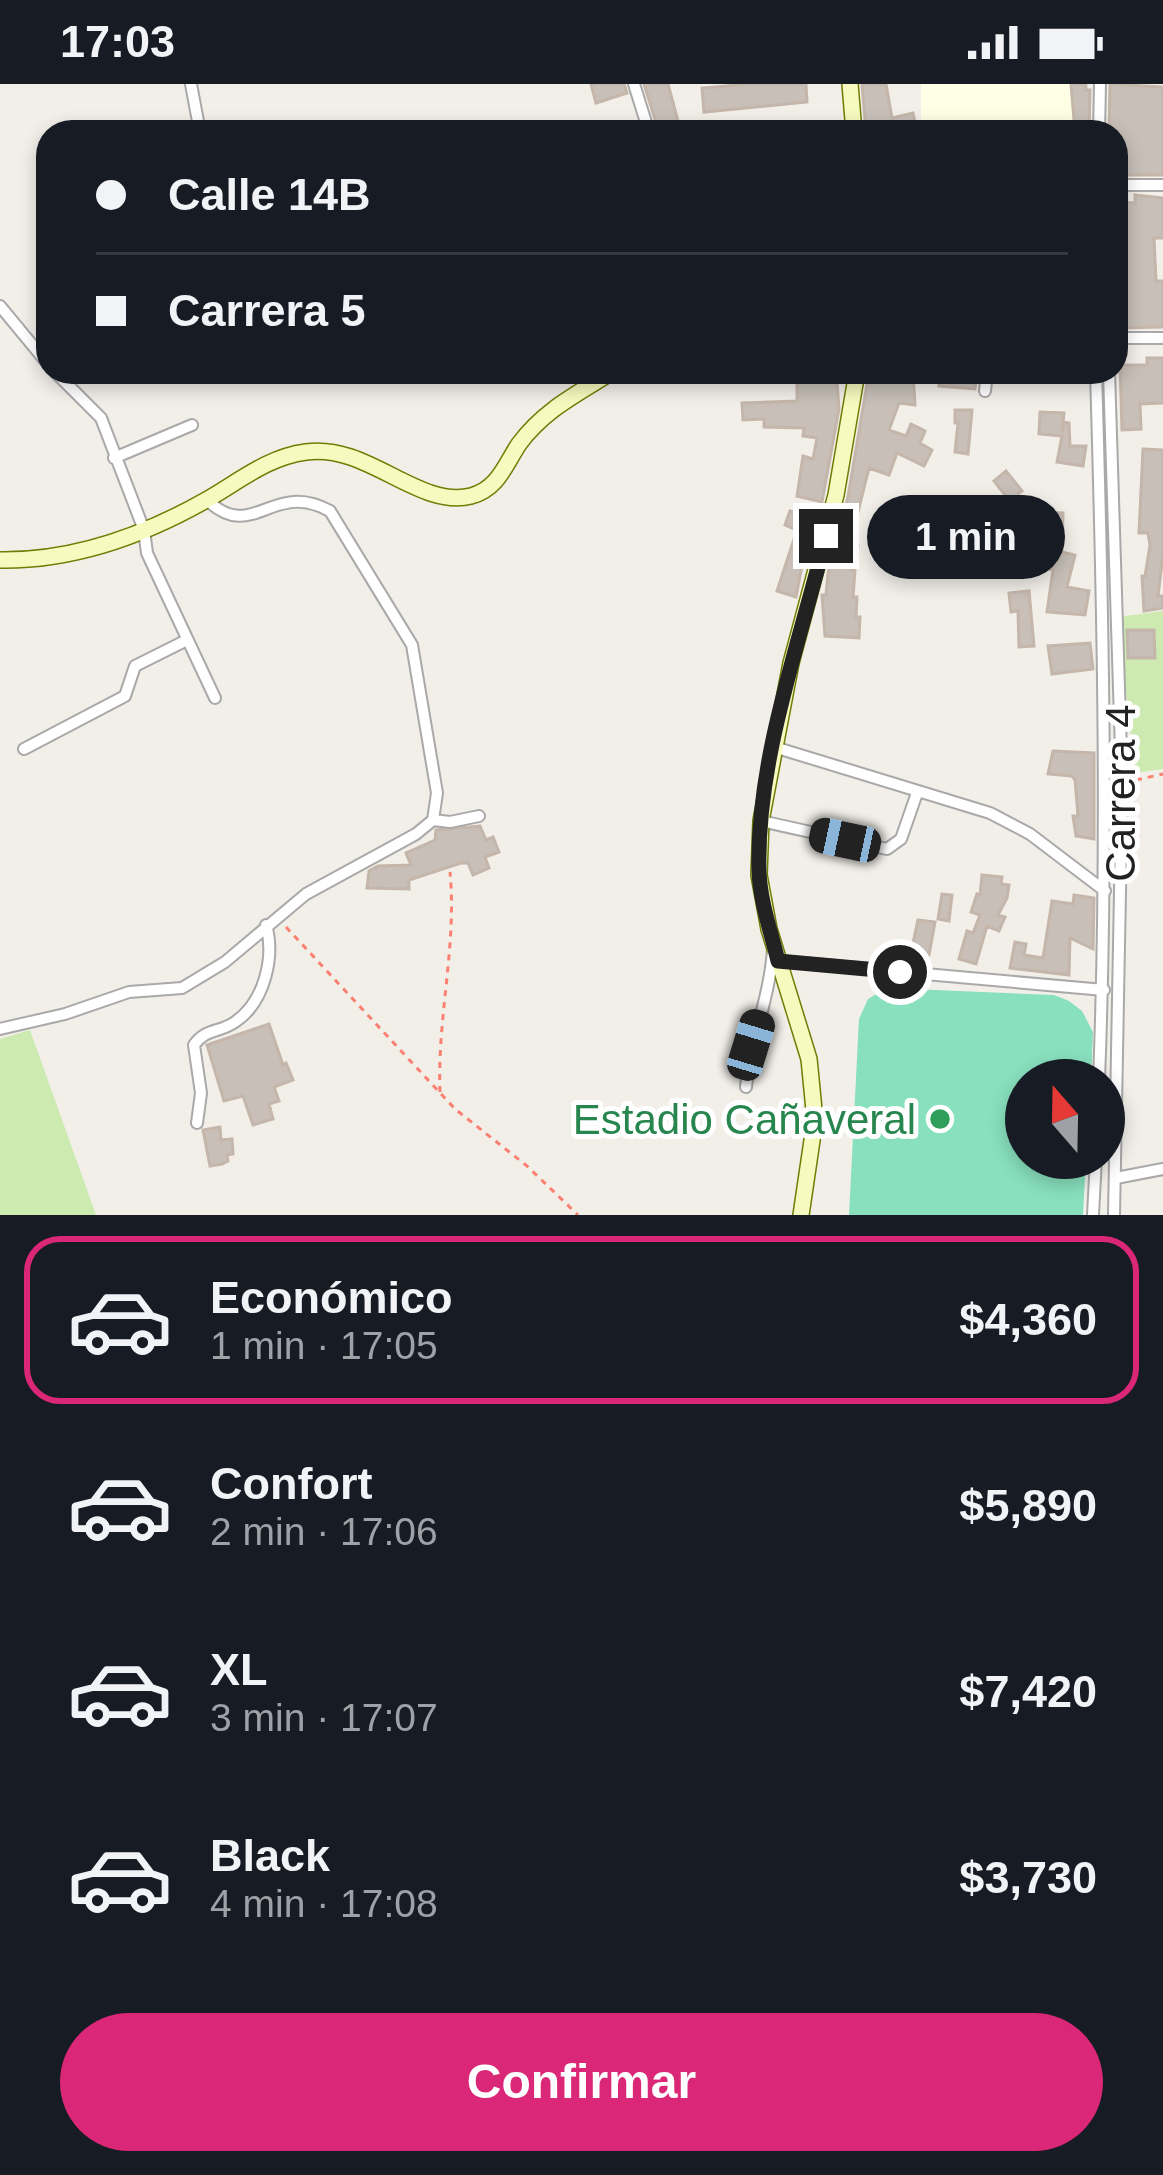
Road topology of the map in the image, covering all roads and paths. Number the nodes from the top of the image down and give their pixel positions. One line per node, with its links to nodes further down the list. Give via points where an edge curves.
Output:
1 (191, 84): 5 (street)
2 (634, 84): 6 (street)
3 (850, 84): 7 (main road)
4 (1100, 84): 8 (street)
5 (198, 120)
6 (645, 120)
7 (853, 120)
8 (1099, 120)
9 (1128, 185): 10 (street)
10 (1163, 185)
11 (0, 306): 14 (street)
12 (1128, 338): 13 (street)
13 (1163, 338)
14 (36, 350)
15 (67, 384): 23 (street, via 101,418)
16 (592, 384): 24 (main road, via 548,410 496,482 470,496 429,491 328,450 282,457)
17 (855, 384): 29 (main road)
18 (986, 384): 21 (street)
19 (1096, 384): 38 (street, Carrera 4)
20 (1109, 384): 32 (street, Carrera 4)
21 (985, 392)
22 (192, 425): 23 (street)
23 (115, 458): 25 (street)
24 (207, 500): 25 (main road); 35 (street, via 236,518 296,499 330,511 412,645 437,793)
25 (144, 530): 26 (main road, via 98,548); 27 (street, via 146,554)
26 (0, 560)
27 (187, 640): 28 (street); 30 (street, via 136,666 125,696)
28 (215, 698)
29 (774, 747): 33 (street); 36 (main road)
30 (24, 748)
31 (1163, 774): 32 (path)
32 (1122, 784): 43 (street, Carrera 4)
33 (917, 793): 36 (street, via 901,839 887,849); 38 (street, via 990,813)
34 (479, 815): 35 (street)
35 (433, 820): 39 (street)
36 (760, 821): 40 (main road, via 759,875)
37 (449, 872): 48 (path)
38 (1105, 891): 42 (street, Carrera 4)
39 (271, 921): 44 (street, via 182,988 129,992); 48 (path); 49 (street, via 272,960 256,997 235,1023 203,1033 194,1045)
40 (773, 941): 41 (main road); 47 (street)
41 (778, 961): 42 (street); 55 (main road, via 809,1059 813,1100)
42 (1102, 990): 43 (street); 45 (street, Carrera 4)
43 (1118, 991): 46 (street, Carrera 4)
44 (0, 1029)
45 (1100, 1059)
46 (1117, 1059)
47 (746, 1087)
48 (440, 1094): 54 (path)
49 (197, 1123)
50 (1163, 1169): 51 (street)
51 (1125, 1176)
52 (1095, 1179): 56 (street)
53 (1116, 1179): 57 (street, Carrera 4)
54 (578, 1215)
55 (801, 1215)
56 (1094, 1215)
57 (1114, 1215)

